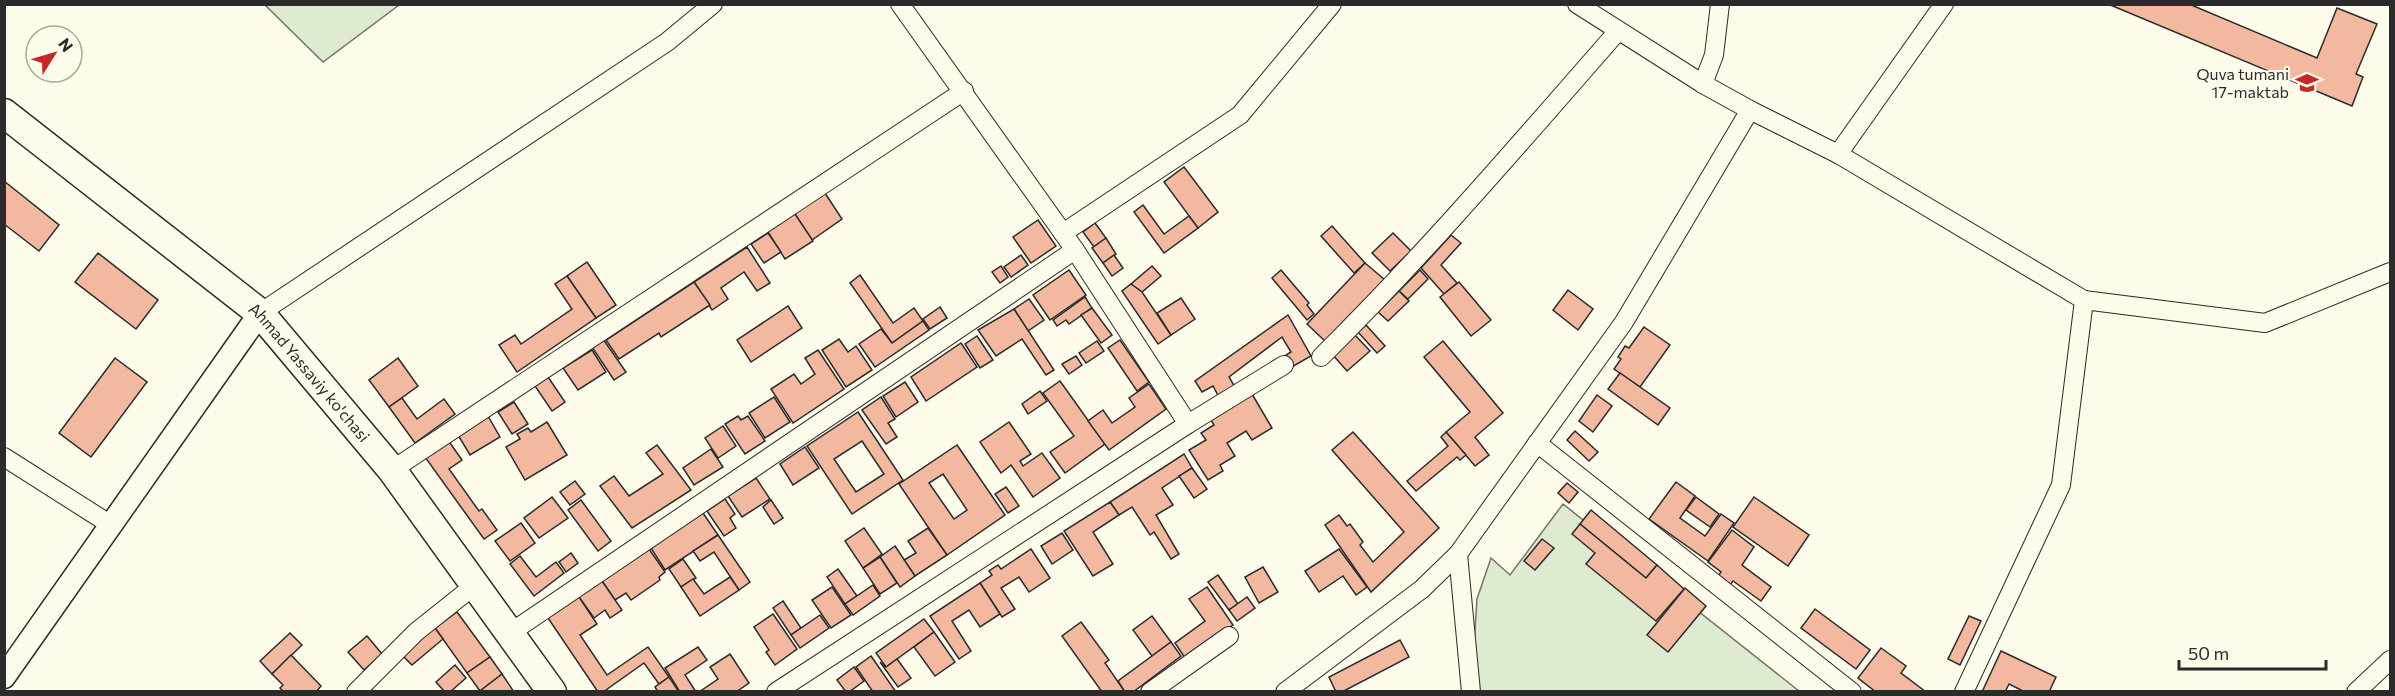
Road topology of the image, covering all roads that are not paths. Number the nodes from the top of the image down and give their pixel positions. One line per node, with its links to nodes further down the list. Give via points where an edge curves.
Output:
1 (712, 4): 17 (street, via 667,42)
2 (900, 4): 9 (street)
3 (1332, 4): 13 (street, via 1240,116)
4 (1577, 4): 7 (street)
5 (1720, 4): 8 (street, via 1714,55)
6 (1944, 4): 12 (street)
7 (1618, 31): 8 (street); 18 (street, via 1382,296)
8 (1703, 84): 10 (street)
9 (964, 91): 13 (street); 23 (street)
10 (1750, 110): 12 (street); 21 (street, via 1624,322)
11 (4, 113): 17 (main road, Ahmad Yassaviy ko'chasi)
12 (1838, 154): 16 (street)
13 (1063, 233): 14 (street)
14 (1075, 249): 20 (street); 27 (street)
15 (2391, 272): 16 (street, via 2265,323)
16 (2084, 300): 38 (street, via 2061,485)
17 (260, 313): 23 (main road, Ahmad Yassaviy ko'chasi); 24 (street)
18 (1321, 357)
19 (1284, 365): 20 (street)
20 (1188, 424): 33 (street)
21 (1537, 443): 25 (street); 37 (street)
22 (4, 457): 24 (street)
23 (392, 470): 26 (main road, Ahmad Yassaviy ko'chasi)
24 (111, 525): 30 (street)
25 (1458, 554): 35 (street, via 1422,589); 36 (street)
26 (475, 585): 27 (main road, Ahmad Yassaviy ko'chasi); 31 (street, via 416,632)
27 (510, 633): 32 (main road, Ahmad Yassaviy ko'chasi)
28 (1229, 636): 34 (street)
29 (2391, 660): 39 (street)
30 (4, 677)
31 (356, 692)
32 (552, 692)
33 (776, 692)
34 (1150, 692)
35 (1285, 692)
36 (1471, 692)
37 (1852, 692)
38 (1964, 692)
39 (2356, 692)

